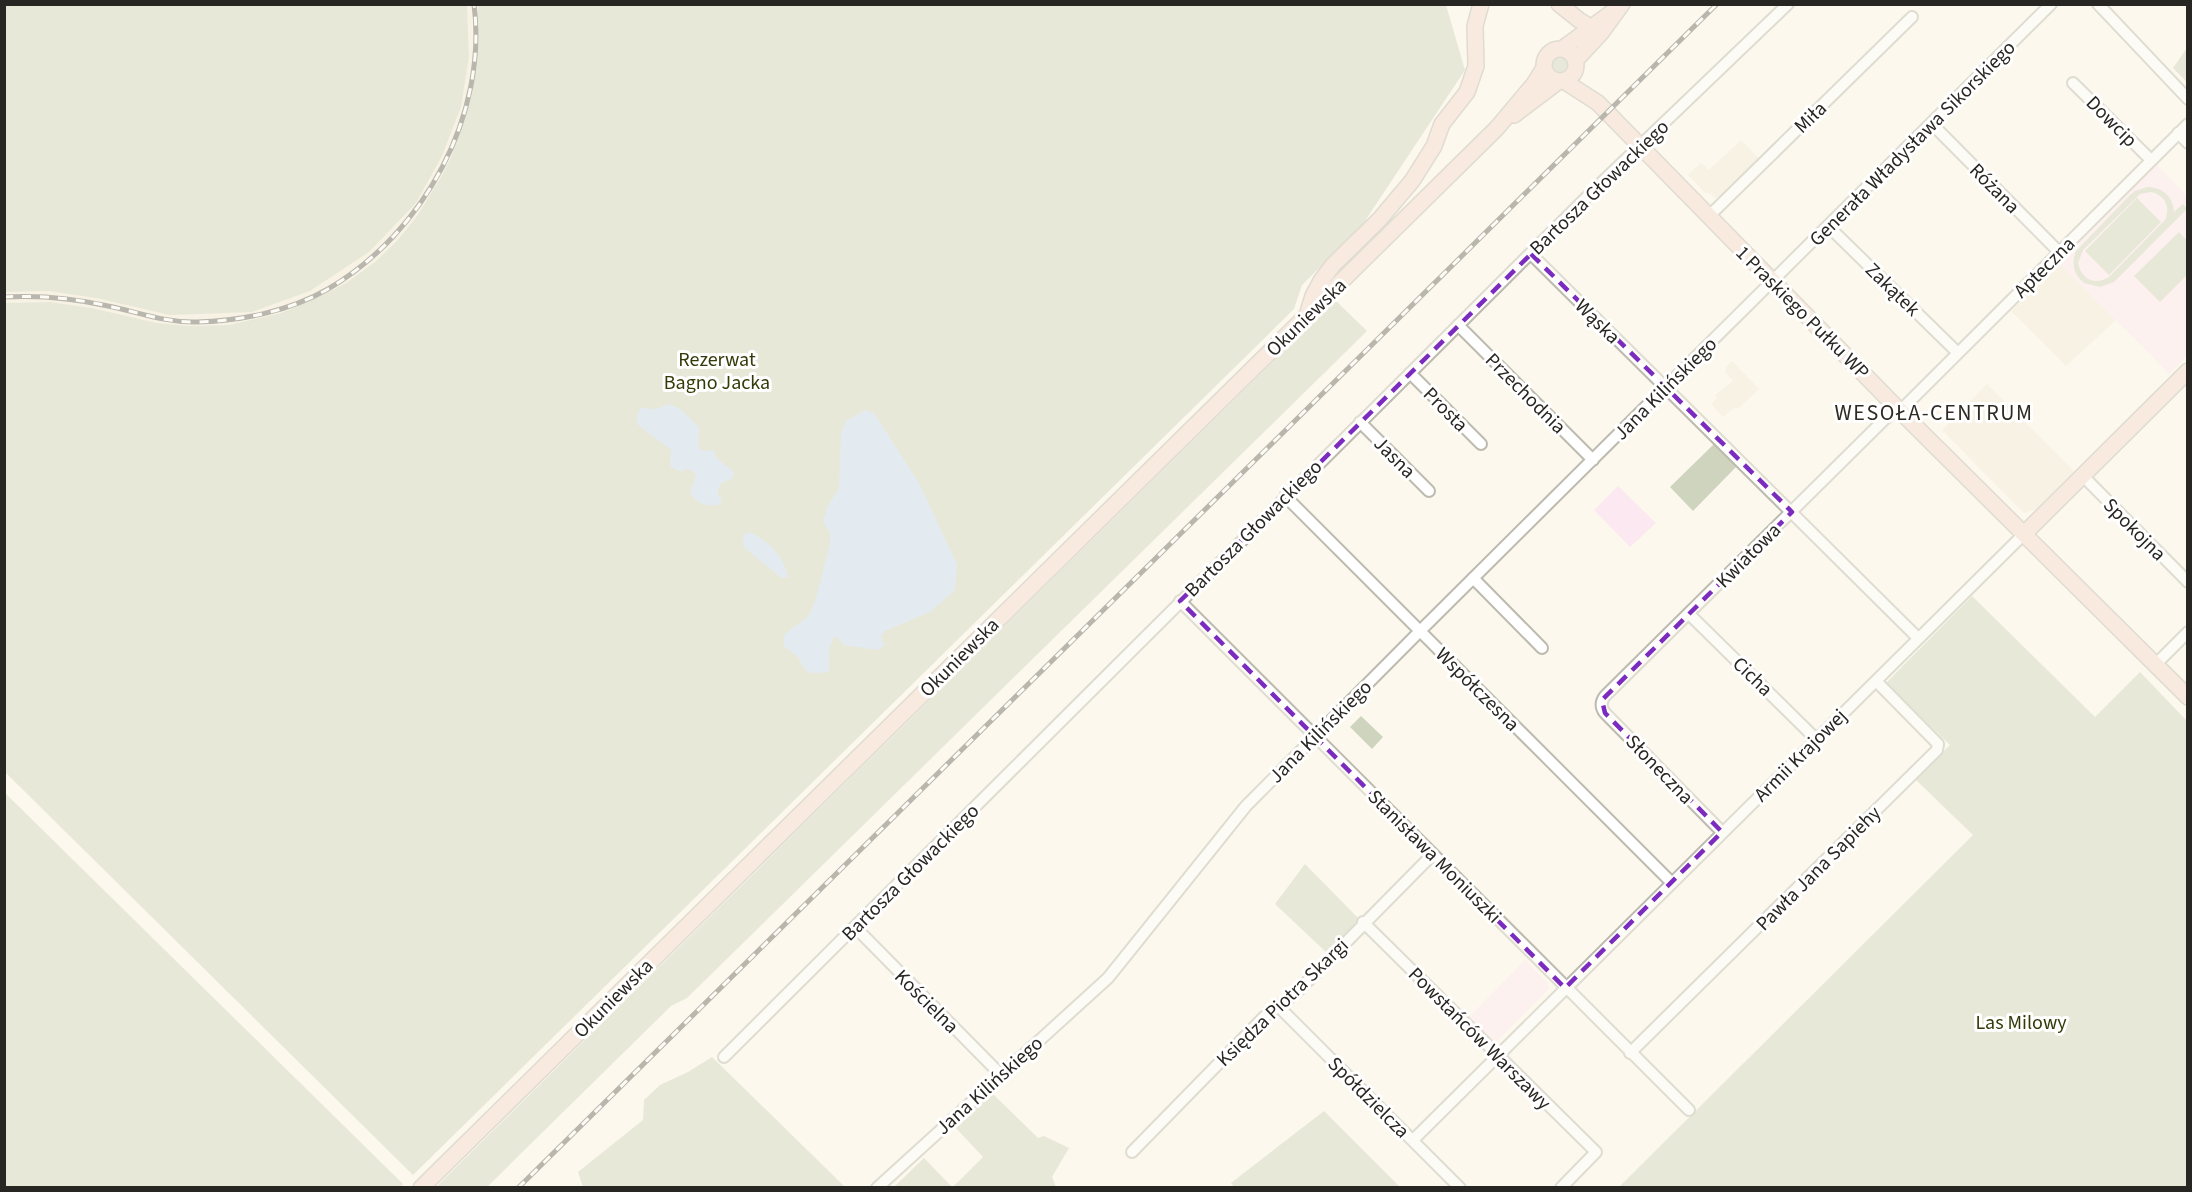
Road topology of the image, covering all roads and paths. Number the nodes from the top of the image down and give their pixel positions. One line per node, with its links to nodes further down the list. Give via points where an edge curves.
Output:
1 (1481, 4): 28 (main road, via 1474,26 1475,70 1467,92 1443,124 1412,181 1321,281)
2 (1559, 4): 8 (main road)
3 (1788, 4): 21 (street, Bartosza Głowackiego)
4 (2051, 4): 16 (street, Generała Władysława Sikorskiego)
5 (2098, 4): 14 (street)
6 (1620, 7): 8 (main road)
7 (1912, 17): 23 (street, Miła)
8 (1595, 30): 9 (main road); 10 (main road)
9 (1562, 49): 10 (main road, via 1571,52); 11 (main road, via 1547,55)
10 (1576, 65): 12 (main road, via 1569,79); 15 (main road, 1 Praskiego Pułku WP)
11 (1544, 68): 12 (main road, via 1551,79); 18 (main road, Okuniewska)
12 (1562, 81): 15 (main road, 1 Praskiego Pułku WP); 18 (main road, Okuniewska)
13 (2073, 83): 22 (street, Dowcip)
14 (2187, 99)
15 (1598, 103): 21 (main road, 1 Praskiego Pułku WP)
16 (1931, 123): 24 (street, Generała Władysława Sikorskiego); 25 (street, Różana)
17 (2187, 124): 19 (street, Apteczna)
18 (1497, 128): 28 (main road, Okuniewska)
19 (2178, 133): 20 (street); 22 (street, Apteczna)
20 (2187, 143)
21 (1640, 146): 23 (main road, 1 Praskiego Pułku WP); 26 (street, Bartosza Głowackiego)
22 (2151, 160): 25 (street, Apteczna)
23 (1708, 217): 27 (main road, 1 Praskiego Pułku WP)
24 (1828, 226): 27 (street, Generała Władysława Sikorskiego); 30 (street, Zakątek)
25 (2059, 252): 30 (street, Apteczna)
26 (1531, 254): 29 (street, Bartosza Głowackiego); 33 (street, Wąska)
27 (1772, 281): 33 (street, Jana Kilińskiego); 34 (main road, 1 Praskiego Pułku WP)
28 (1307, 315): 71 (main road, Okuniewska)
29 (1458, 325): 32 (street, Bartosza Głowackiego); 37 (street, Przechodnia)
30 (1958, 353): 34 (street, Apteczna)
31 (2187, 371): 38 (main road, Armii Krajowej)
32 (1410, 373): 35 (street, Bartosza Głowackiego); 36 (street, Prosta)
33 (1665, 388): 37 (street, Jana Kilińskiego); 41 (street, Wąska)
34 (1898, 409): 41 (street, Kwiatowa); 42 (main road, 1 Praskiego Pułku WP)
35 (1360, 422): 39 (street, Jasna); 40 (street, Bartosza Głowackiego)
36 (1481, 444)
37 (1593, 460): 43 (street, Jana Kilińskiego)
38 (2083, 476): 42 (main road, Armii Krajowej); 44 (street, Spokojna)
39 (1429, 491)
40 (1285, 496): 45 (street, Bartosza Głowackiego); 47 (street, Współczesna)
41 (1792, 512): 46 (street, Kwiatowa); 49 (street, Wąska)
42 (2025, 533): 49 (street, Armii Krajowej); 51 (main road, 1 Praskiego Pułku WP)
43 (1473, 578): 47 (street, Jana Kilińskiego); 50 (street)
44 (2187, 582)
45 (1180, 601): 55 (street, Stanisława Moniuszki); 61 (street, Bartosza Głowackiego)
46 (1689, 614): 54 (street, Kwiatowa, via 1605,696); 56 (street, Cicha)
47 (1420, 631): 55 (street, Jana Kilińskiego); 59 (street, Współczesna)
48 (2187, 632): 51 (street)
49 (1918, 638): 52 (street, Armii Krajowej)
50 (1542, 648)
51 (2155, 665): 53 (main road, 1 Praskiego Pułku WP)
52 (1876, 681): 56 (street, Armii Krajowej); 64 (street, Pawła Jana Sapiehy, via 1938,744 1937,750)
53 (2187, 698)
54 (1602, 705): 57 (street, Słoneczna, via 1605,713)
55 (1315, 735): 58 (street, Stanisława Moniuszki); 67 (street, Jana Kilińskiego, via 1246,806 1108,978)
56 (1816, 738): 57 (street, Armii Krajowej)
57 (1722, 832): 59 (street, Armii Krajowej)
58 (1433, 854): 60 (street, Księdza Piotra Skargi); 62 (street, Stanisława Moniuszki)
59 (1671, 882): 62 (street, Armii Krajowej)
60 (1363, 922): 63 (street, Księdza Piotra Skargi, via 1296,993); 65 (street, Powstańców Warszawy)
61 (855, 927): 66 (street, Bartosza Głowackiego); 67 (street, Kościelna)
62 (1565, 988): 64 (street, Stanisława Moniuszki); 65 (street, Armii Krajowej)
63 (1278, 1006): 69 (street, Spółdzielcza); 70 (street, Księdza Piotra Skargi)
64 (1630, 1053): 68 (street, Stanisława Moniuszki)
65 (1497, 1056): 69 (street, Armii Krajowej); 74 (street, Powstańców Warszawy, via 1596,1152)
66 (724, 1057)
67 (1000, 1074): 72 (street, Jana Kilińskiego)
68 (1689, 1110)
69 (1413, 1140): 73 (street, Spółdzielcza)
70 (1132, 1152)
71 (421, 1188)
72 (877, 1188)
73 (1460, 1188)
74 (1561, 1188)

